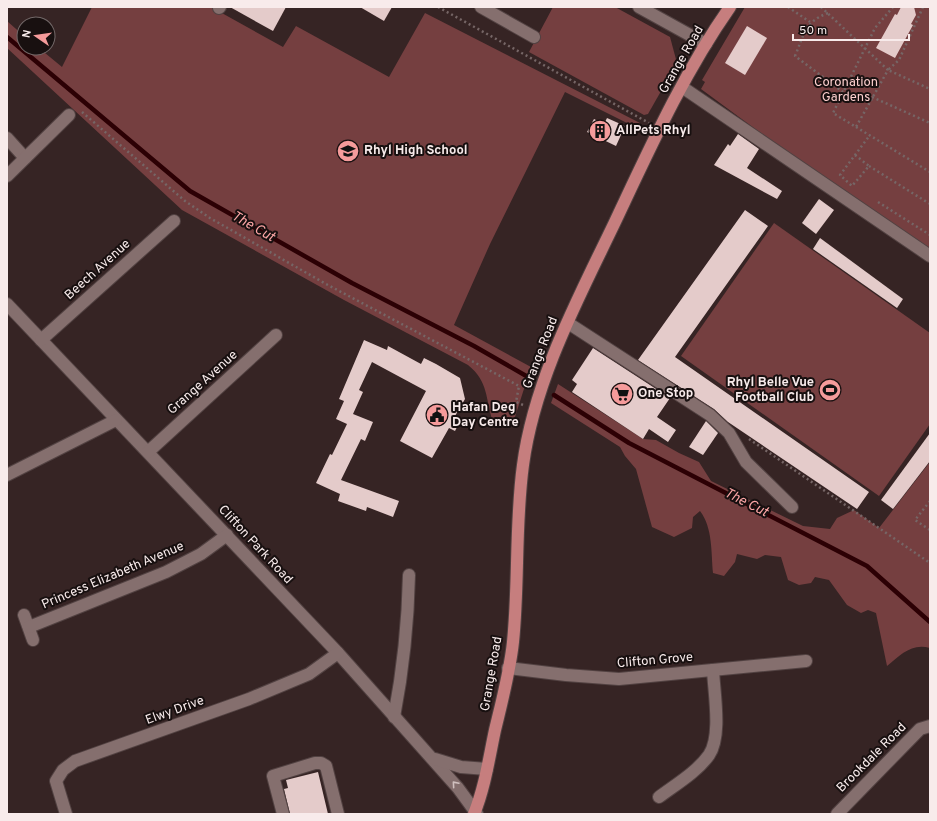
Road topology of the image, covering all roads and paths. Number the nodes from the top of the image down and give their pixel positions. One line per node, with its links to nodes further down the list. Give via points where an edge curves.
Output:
1 (438, 7): 22 (path)
2 (481, 7): 11 (street)
3 (639, 7): 12 (street)
4 (730, 7): 12 (main road, Grange Road)
5 (788, 7): 10 (path)
6 (821, 7): 9 (path)
7 (893, 7): 13 (path, via 874,28)
8 (923, 7): 14 (path, via 899,60)
9 (828, 13): 10 (path); 13 (path)
10 (810, 22): 17 (path, via 795,56)
11 (534, 37)
12 (706, 44): 15 (main road, Grange Road)
13 (865, 49): 14 (path); 17 (path)
14 (888, 70): 16 (path); 18 (path)
15 (682, 87): 22 (main road, Grange Road); 36 (street)
16 (930, 89)
17 (843, 92): 21 (path, via 833,113)
18 (872, 97): 20 (path); 21 (path)
19 (69, 115): 26 (street); 41 (path, via 76,107 184,201 210,218 326,284 520,386 516,402)
20 (930, 123)
21 (856, 126): 23 (path)
22 (659, 129): 38 (main road, Grange Road)
23 (870, 135): 25 (path); 28 (path)
24 (7, 138): 26 (street)
25 (855, 155): 27 (path); 30 (path, via 840,175)
26 (26, 158): 29 (street)
27 (869, 166): 30 (path); 33 (path)
28 (930, 172)
29 (7, 176)
30 (852, 186): 31 (path)
31 (859, 190)
32 (872, 198): 35 (path)
33 (930, 204)
34 (174, 221): 40 (street, Beech Avenue)
35 (930, 235)
36 (930, 256)
37 (7, 304): 40 (street, Clifton Park Road)
38 (568, 322): 41 (main road, Grange Road); 46 (street, via 710,415 729,433 746,462)
39 (276, 335): 43 (street, Grange Avenue)
40 (41, 340): 42 (street, Clifton Park Road)
41 (535, 409): 55 (main road, Grange Road, via 523,464 513,642)
42 (116, 420): 43 (street, Clifton Park Road); 44 (street)
43 (148, 452): 48 (street, Clifton Park Road)
44 (7, 475)
45 (930, 501): 47 (path, via 915,520)
46 (792, 507)
47 (930, 530)
48 (227, 535): 51 (street, Princess Elizabeth Avenue, via 201,554 166,572); 53 (street, Clifton Park Road)
49 (409, 575): 57 (street, via 408,618)
50 (24, 615): 51 (street)
51 (29, 627): 52 (street)
52 (33, 640)
53 (338, 653): 57 (street, Clifton Park Road); 63 (street, Elwy Drive, via 309,674 249,699 75,762 63,770 56,781)
54 (806, 661): 56 (street, Clifton Grove)
55 (508, 668): 56 (street, Clifton Grove, via 619,679); 60 (main road, Grange Road)
56 (713, 670): 61 (street, via 716,730 710,754 702,764)
57 (394, 717): 59 (street, Clifton Park Road)
58 (930, 726): 66 (street, Brookdale Road, via 920,729)
59 (432, 758): 60 (street, via 447,764); 62 (street, Clifton Park Road, one-way to 59)
60 (487, 769): 62 (main road, Grange Road)
61 (659, 797)
62 (476, 813)
63 (66, 814)
64 (283, 814): 65 (street, via 268,777 315,763 326,766)
65 (338, 814)
66 (837, 814)

